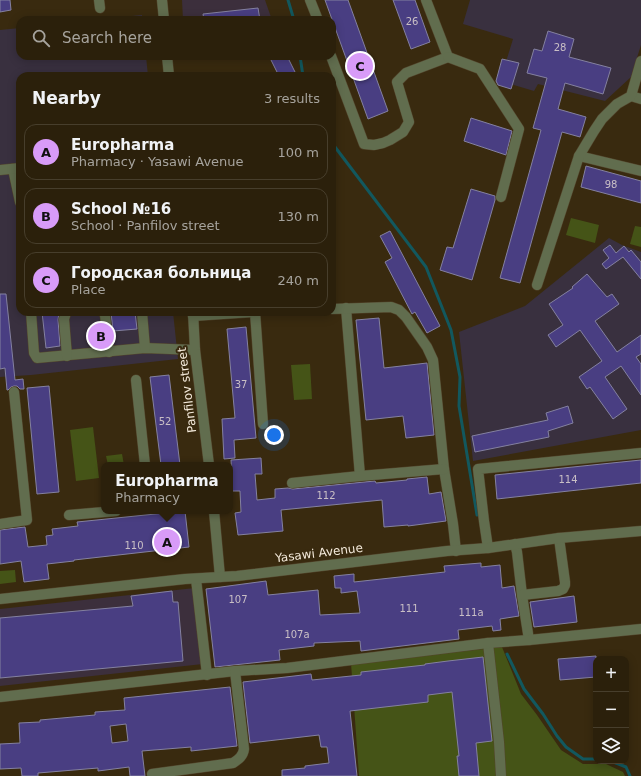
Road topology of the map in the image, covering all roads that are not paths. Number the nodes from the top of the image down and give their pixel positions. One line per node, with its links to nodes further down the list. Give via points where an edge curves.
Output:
1 (162, 0): 4 (street)
2 (310, 0): 5 (street)
3 (426, 0): 6 (street)
4 (164, 16)
5 (316, 16)
6 (448, 57): 8 (street, via 406,73 396,82 409,122 403,132 374,145 364,144); 17 (street, via 480,69 519,129)
7 (167, 60): 10 (street)
8 (332, 60)
9 (641, 61): 11 (street)
10 (169, 72)
11 (630, 96): 12 (street); 13 (street, via 617,104 602,119)
12 (641, 100)
13 (579, 156): 15 (street); 18 (street)
14 (9, 169): 16 (street)
15 (641, 171)
16 (16, 190)
17 (501, 197)
18 (537, 285)
19 (336, 308): 20 (street)
20 (346, 308): 37 (street, via 391,307 399,310 427,347 433,360); 38 (street)
21 (31, 316): 30 (street, via 34,354 37,358)
22 (65, 316): 30 (street)
23 (105, 316): 29 (street)
24 (142, 316): 27 (street)
25 (193, 316): 28 (street, Panfilov street)
26 (254, 316): 33 (street)
27 (145, 348): 28 (street); 29 (street)
28 (195, 350): 36 (street, Panfilov street)
29 (109, 352): 30 (street)
30 (67, 356)
31 (136, 380): 35 (street)
32 (14, 392): 43 (street, via 27,520)
33 (263, 424)
34 (641, 453): 47 (street, via 478,469)
35 (145, 462)
36 (209, 462)
37 (444, 469): 38 (street); 48 (street)
38 (360, 476): 39 (street)
39 (292, 483)
40 (101, 512): 42 (street)
41 (214, 514): 49 (street)
42 (69, 515)
43 (0, 524)
44 (641, 531): 45 (street, Yasawi Avenue)
45 (559, 538): 46 (street, Yasawi Avenue); 51 (street, via 565,585 563,589)
46 (516, 544): 47 (street, Yasawi Avenue); 51 (street)
47 (488, 548): 48 (street, Yasawi Avenue)
48 (456, 551): 49 (street, Yasawi Avenue)
49 (220, 577): 50 (street, Yasawi Avenue)
50 (196, 579): 52 (street, Yasawi Avenue); 57 (street)
51 (522, 595): 54 (street)
52 (0, 599)
53 (641, 629): 54 (street)
54 (529, 640): 55 (street)
55 (488, 643): 56 (street, via 287,668); 60 (street)
56 (235, 671): 57 (street); 59 (street, via 244,749 240,759 233,763)
57 (207, 675): 58 (street)
58 (0, 697)
59 (152, 774)
60 (501, 776)

